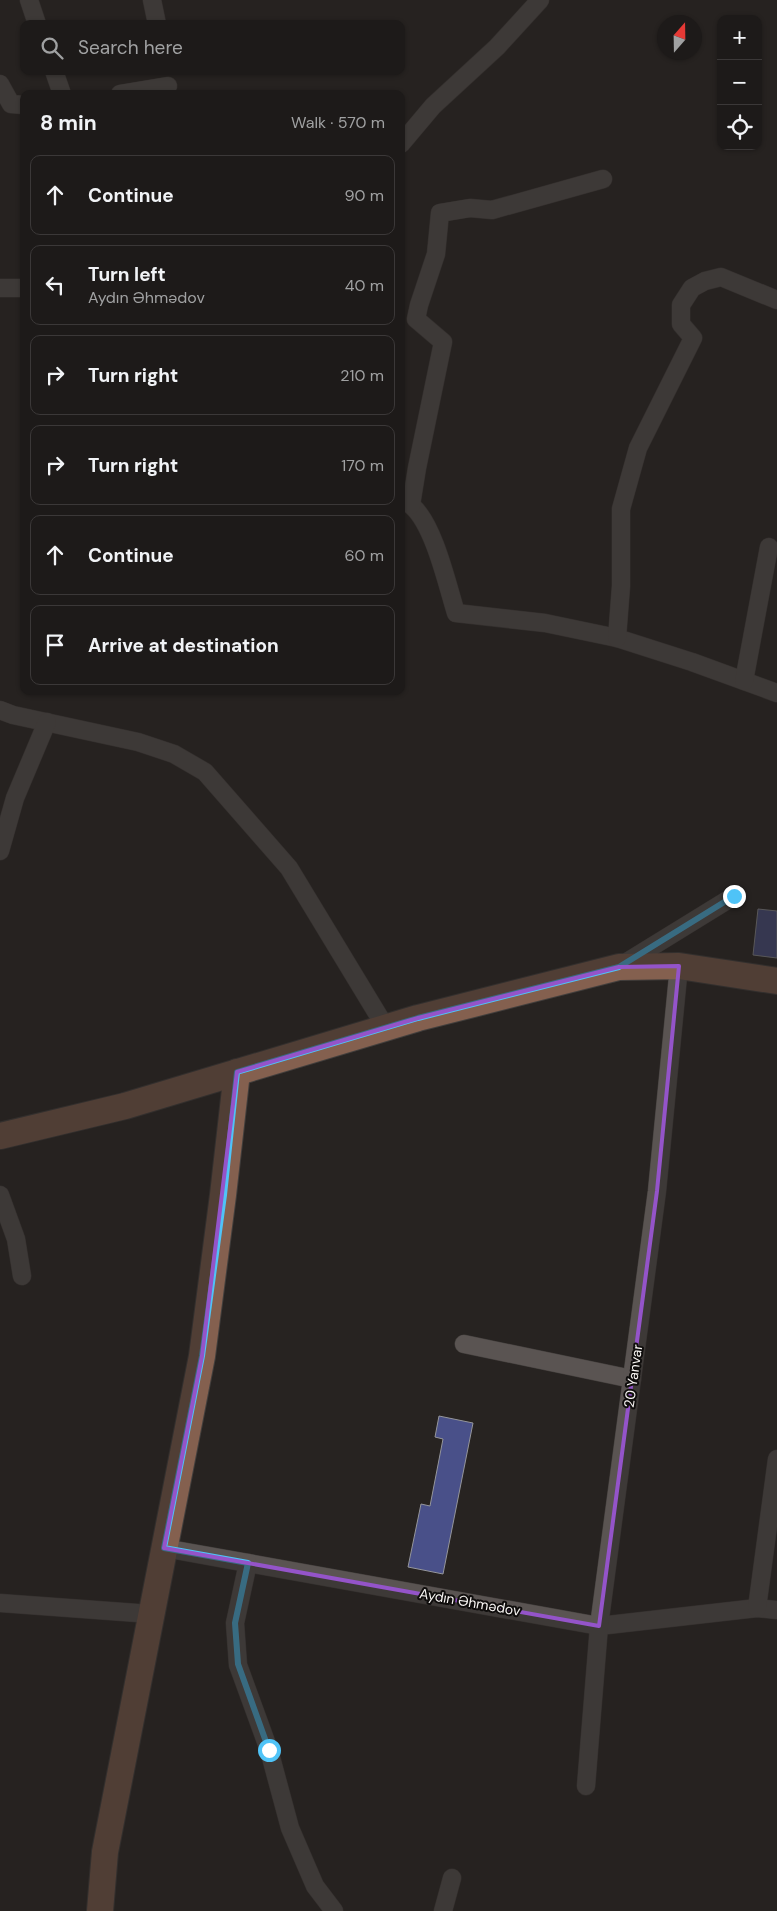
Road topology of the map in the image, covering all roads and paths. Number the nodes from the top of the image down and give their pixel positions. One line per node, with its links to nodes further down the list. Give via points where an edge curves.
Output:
1 (29, 0): 4 (street)
2 (152, 0): 5 (street)
3 (540, 0): 12 (street, via 497,47 433,106)
4 (36, 20)
5 (156, 20)
6 (55, 75): 9 (street)
7 (0, 84): 11 (street, via 12,104)
8 (168, 84): 10 (street)
9 (61, 90)
10 (139, 90)
11 (20, 105)
12 (405, 139)
13 (603, 179): 17 (street, via 492,210 470,208 440,214 436,254 416,319 443,342)
14 (0, 288): 15 (street)
15 (20, 288)
16 (777, 300): 19 (street, via 721,277 692,288 681,305 681,324 693,338 638,448 621,509 622,586)
17 (406, 503): 19 (street, via 424,521 456,612 545,623)
18 (769, 547): 20 (street)
19 (617, 638): 20 (street)
20 (744, 681): 21 (street)
21 (777, 693)
22 (0, 710): 23 (street)
23 (47, 722): 24 (street, via 15,798); 29 (street, via 138,742 174,754 205,772 289,868)
24 (0, 851)
25 (734, 896): 27 (street)
26 (679, 966): 27 (main road); 28 (main road); 35 (street, 20 Yanvar, via 657,1191)
27 (619, 967): 29 (main road)
28 (777, 981)
29 (386, 1028): 30 (main road)
30 (237, 1072): 31 (main road, via 125,1106); 37 (main road, via 202,1356)
31 (0, 1136)
32 (0, 1195): 33 (street, via 16,1239)
33 (22, 1276)
34 (464, 1344): 35 (street)
35 (632, 1379): 43 (street, 20 Yanvar)
36 (777, 1459): 40 (street)
37 (164, 1548): 38 (street, Aydın Əhmədov); 42 (main road)
38 (248, 1563): 43 (street, Aydın Əhmədov); 47 (street, via 235,1623 238,1664 269,1750 290,1828 316,1886)
39 (0, 1603): 42 (street)
40 (757, 1608): 41 (street, Aydın Əhmədov); 43 (street, Aydın Əhmədov)
41 (777, 1610)
42 (151, 1614): 46 (main road, via 105,1852)
43 (599, 1626): 44 (street, 20 Yanvar)
44 (586, 1786)
45 (452, 1878): 48 (street)
46 (100, 1911)
47 (334, 1911)
48 (443, 1911)

